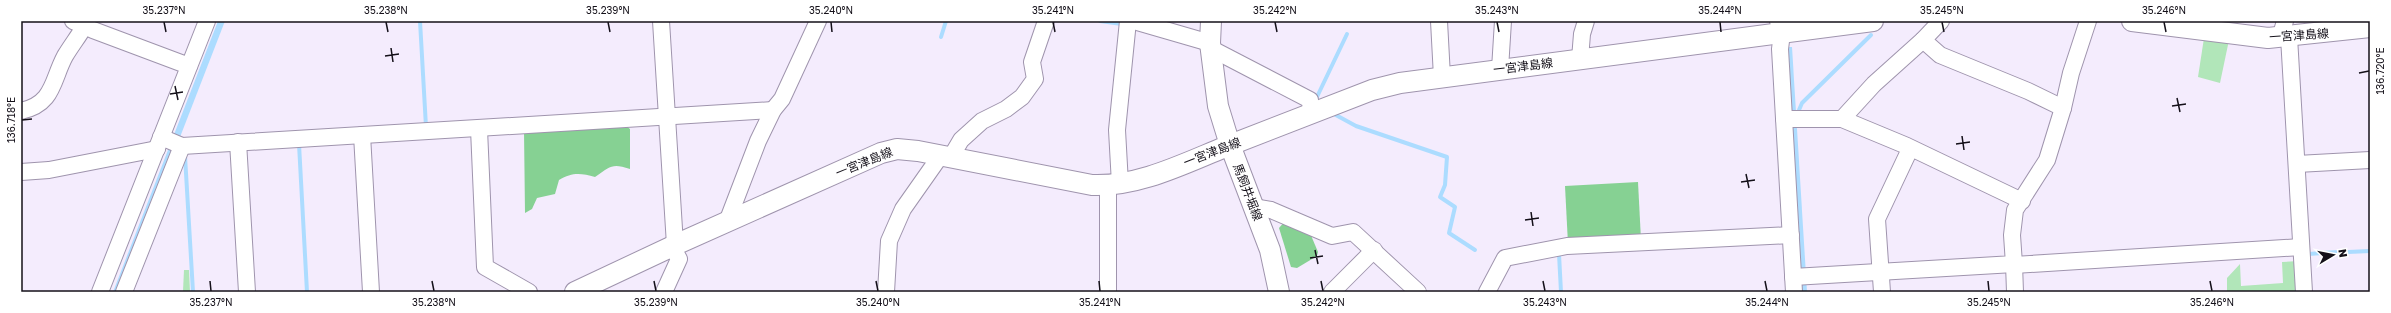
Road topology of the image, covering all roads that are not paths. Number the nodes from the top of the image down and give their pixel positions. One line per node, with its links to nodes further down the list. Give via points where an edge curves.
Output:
1 (207, 21): 23 (street)
2 (661, 21): 30 (street)
3 (818, 21): 28 (street, via 782,99)
4 (1046, 21): 39 (street, via 1032,62 1035,79 1031,85 1022,97 1006,109 982,121)
5 (1128, 21): 43 (street)
6 (1134, 21): 21 (street)
7 (1211, 21): 21 (main road, 馬飼井堀線)
8 (1439, 21): 25 (street)
9 (1503, 21): 24 (street)
10 (1586, 21): 22 (street)
11 (1873, 21): 17 (main road, 一宮津島線)
12 (1941, 21): 20 (street)
13 (2088, 21): 26 (street, via 2071,73)
14 (2132, 21): 15 (main road, 一宮津島線)
15 (2166, 23): 19 (main road, 一宮津島線)
16 (87, 25): 23 (street); 27 (street, via 65,56 50,93 39,103)
17 (1780, 27): 22 (main road, 一宮津島線); 31 (street, via 1780,49)
18 (2370, 27): 19 (main road, 一宮津島線)
19 (2285, 32): 41 (street)
20 (1924, 40): 26 (street, via 1940,55); 32 (street, via 1874,84)
21 (1210, 46): 29 (street, via 1310,100); 37 (main road, 馬飼井堀線, via 1218,106)
22 (1580, 59): 24 (main road, 一宮津島線)
23 (189, 66): 36 (street)
24 (1500, 69): 25 (main road, 一宮津島線)
25 (1442, 77): 29 (main road, 一宮津島線, via 1372,90)
26 (2064, 108): 44 (street, via 2047,160)
27 (21, 110)
28 (773, 110): 30 (street); 46 (street, via 758,141)
29 (1311, 113): 37 (main road, 一宮津島線)
30 (667, 118): 33 (street); 48 (street)
31 (1790, 119): 32 (street); 47 (street)
32 (1842, 119): 38 (street)
33 (479, 129): 34 (street); 58 (street, via 485,267)
34 (362, 136): 35 (street); 57 (street)
35 (238, 142): 36 (street); 56 (street)
36 (169, 143): 42 (street, via 49,170); 54 (street); 55 (street)
37 (1230, 145): 43 (main road, 一宮津島線, via 1154,174); 45 (main road, 馬飼井堀線)
38 (1910, 149): 44 (street); 52 (street, via 1878,219)
39 (946, 156): 43 (main road, 一宮津島線, via 1092,186); 46 (main road, 一宮津島線, via 897,149 881,153); 61 (street, via 903,209 889,241)
40 (2370, 160): 41 (street)
41 (2297, 164): 49 (street)
42 (21, 172)
43 (1114, 185): 62 (street)
44 (2022, 201): 51 (street, via 2015,210 2012,235)
45 (1253, 207): 50 (street, via 1271,210 1332,236 1353,232); 63 (main road, 馬飼井堀線, via 1270,250)
46 (727, 222): 48 (main road, 一宮津島線)
47 (1791, 235): 53 (street); 66 (street, via 1559,248 1505,258)
48 (673, 246): 59 (main road, 一宮津島線); 60 (street, via 678,259)
49 (2301, 247): 51 (street); 69 (street)
50 (1374, 250): 64 (street); 65 (street)
51 (2014, 265): 52 (street); 68 (street)
52 (1880, 272): 53 (street); 67 (street)
53 (1798, 280)
54 (100, 292)
55 (124, 292)
56 (247, 292)
57 (371, 292)
58 (529, 292)
59 (575, 292)
60 (664, 292)
61 (886, 292)
62 (1108, 292)
63 (1279, 292)
64 (1332, 292)
65 (1418, 292)
66 (1487, 292)
67 (1882, 292)
68 (2016, 292)
69 (2304, 292)

